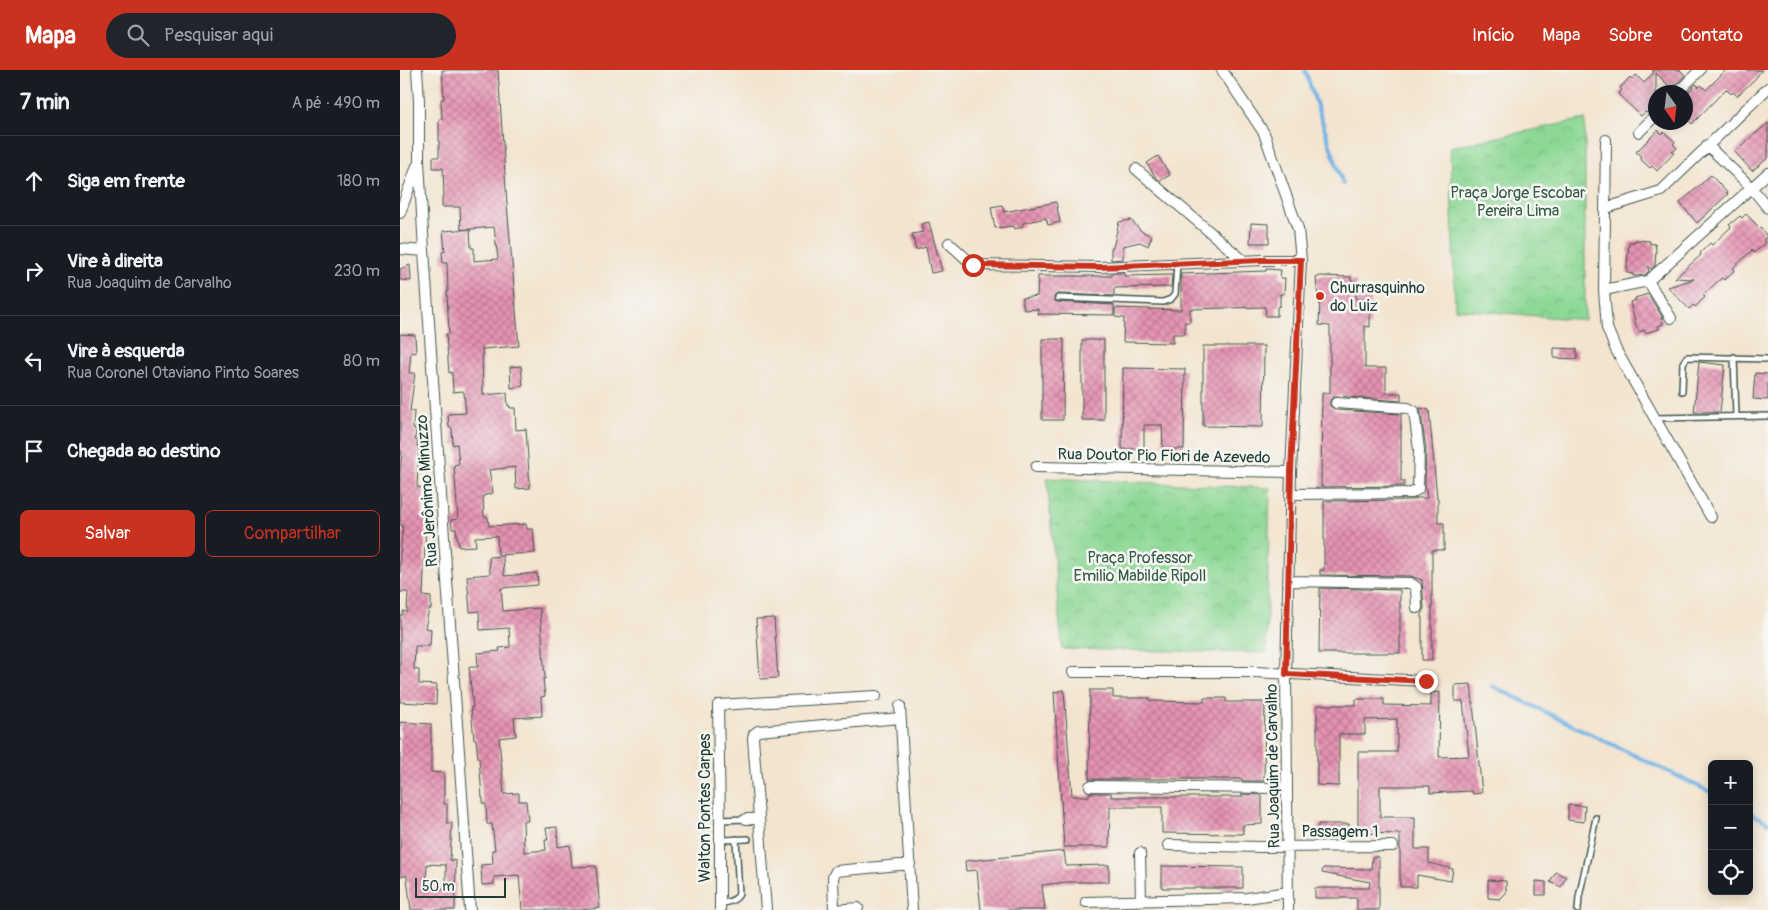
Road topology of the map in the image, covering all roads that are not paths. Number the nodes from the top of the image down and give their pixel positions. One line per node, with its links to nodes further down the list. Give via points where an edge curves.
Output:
1 (417, 70): 10 (street, Rua Jerônimo Minuzzo)
2 (1222, 70): 20 (street, Rua Joaquim de Carvalho, via 1264,133 1298,229)
3 (1700, 70): 4 (street)
4 (1685, 85)
5 (1768, 88): 9 (street)
6 (1648, 123): 7 (street)
7 (1639, 132)
8 (1606, 140): 14 (street)
9 (1707, 145): 13 (street); 14 (street, via 1659,192)
10 (419, 161): 16 (street); 19 (street, Rua Jerônimo Minuzzo)
11 (1136, 169): 21 (street)
12 (1768, 173): 13 (street)
13 (1751, 188): 15 (street); 23 (street)
14 (1606, 208): 24 (street)
15 (1768, 208)
16 (400, 213)
17 (949, 243): 22 (street, via 973,265 1100,267)
18 (400, 249): 19 (street)
19 (424, 251): 66 (street, Rua Jerônimo Minuzzo)
20 (1301, 260): 21 (street); 35 (street, Rua Joaquim de Carvalho)
21 (1244, 261): 22 (street)
22 (1177, 264): 25 (lane, via 1175,294 1163,302)
23 (1648, 281): 24 (street); 26 (street)
24 (1604, 290): 33 (street, via 1607,328)
25 (1058, 298)
26 (1671, 318)
27 (1734, 358): 28 (lane); 29 (lane, via 1687,357); 31 (lane)
28 (1768, 360)
29 (1682, 391)
30 (1336, 403): 36 (street, via 1414,411 1419,450 1418,489 1412,493)
31 (1736, 416): 32 (lane); 33 (lane)
32 (1768, 416)
33 (1655, 418): 37 (street)
34 (1036, 467): 35 (street, Rua Doutor Pio Fiori de Azevedo)
35 (1291, 472): 36 (street, Rua Joaquim de Carvalho)
36 (1290, 494): 38 (street, Rua Joaquim de Carvalho)
37 (1711, 517)
38 (1288, 581): 39 (street, via 1410,583 1416,587); 41 (street, Rua Joaquim de Carvalho)
39 (1417, 608)
40 (1073, 672): 41 (street)
41 (1286, 674): 42 (street); 47 (street, Rua Joaquim de Carvalho)
42 (1426, 681)
43 (876, 696): 51 (street, Walton Pontes Carpes, via 718,705)
44 (900, 706): 45 (street)
45 (900, 718): 48 (street, via 756,732 753,738); 60 (street)
46 (1090, 786): 47 (street)
47 (1287, 788): 58 (street, Rua Joaquim de Carvalho)
48 (759, 818): 50 (street); 54 (street)
49 (1596, 818): 71 (lane)
50 (746, 819): 51 (lane)
51 (720, 820): 55 (street, Walton Pontes Carpes)
52 (748, 838): 53 (lane); 54 (street)
53 (736, 839): 55 (lane); 64 (lane, via 739,894 738,898)
54 (760, 839): 67 (street)
55 (720, 840): 64 (street, Walton Pontes Carpes)
56 (1168, 845): 58 (street, Passagem 1)
57 (1393, 846): 58 (street, Passagem 1)
58 (1288, 847): 61 (street, Rua Joaquim de Carvalho)
59 (1140, 854): 62 (street)
60 (910, 864): 68 (street, via 836,871 833,877); 69 (street)
61 (1287, 892): 62 (street, via 1248,898); 70 (street, Rua Joaquim de Carvalho)
62 (1141, 900): 63 (street)
63 (1086, 902)
64 (720, 907)
65 (858, 908): 68 (street)
66 (470, 910)
67 (766, 910)
68 (835, 910)
69 (912, 910)
70 (1288, 910)
71 (1578, 910)

